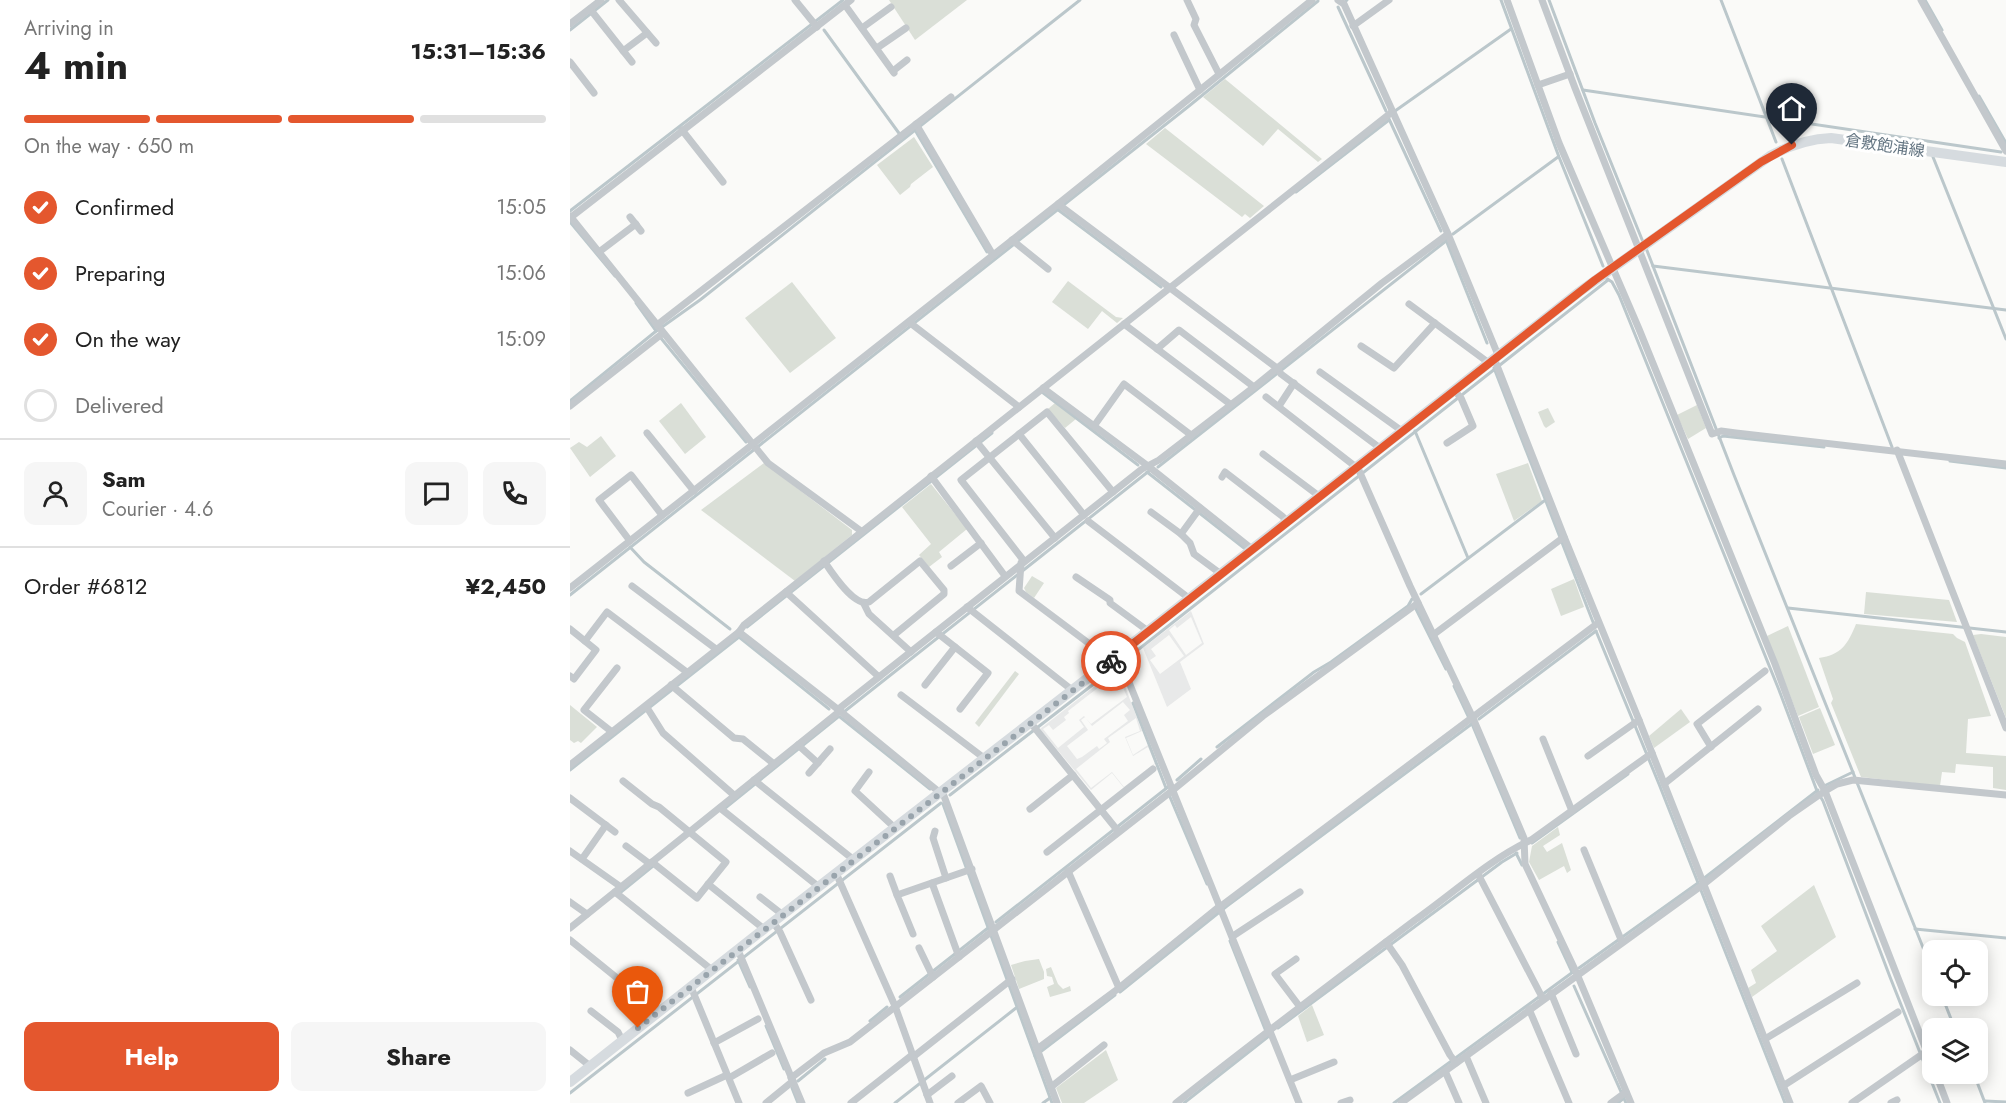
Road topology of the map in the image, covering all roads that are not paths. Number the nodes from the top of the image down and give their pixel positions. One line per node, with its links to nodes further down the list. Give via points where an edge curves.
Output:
1 (601, 0): 13 (street)
2 (619, 0): 19 (street)
3 (795, 0): 15 (street)
4 (1187, 0): 27 (street, via 1196,19 1194,25)
5 (1312, 0): 27 (street)
6 (1338, 0): 16 (street, via 1344,4)
7 (1389, 0): 16 (street)
8 (1507, 0): 29 (street)
9 (1542, 0): 28 (street)
10 (1921, 0): 36 (street)
11 (848, 2): 15 (street); 17 (street)
12 (891, 7): 17 (street)
13 (592, 11): 14 (street); 23 (street)
14 (570, 24)
15 (814, 24): 35 (street)
16 (1353, 26): 33 (street)
17 (862, 28): 22 (street)
18 (906, 28): 22 (street)
19 (647, 33): 21 (street); 23 (street)
20 (1174, 35): 30 (street)
21 (656, 43)
22 (877, 48): 24 (street, via 894,72)
23 (623, 51): 26 (street)
24 (907, 60)
25 (570, 62): 31 (street)
26 (632, 62)
27 (1220, 74): 30 (street)
28 (1570, 74): 29 (street); 46 (street)
29 (1538, 85): 49 (street)
30 (1200, 90): 39 (street)
31 (594, 93)
32 (951, 97): 34 (street)
33 (1392, 112): 44 (street); 51 (street)
34 (918, 126): 48 (street); 56 (street)
35 (682, 130): 38 (street); 40 (street)
36 (2006, 151)
37 (2006, 162): 46 (main road, 倉敷飽浦線, via 1849,139 1812,140 1770,156)
38 (723, 182)
39 (1060, 206): 45 (street); 51 (street)
40 (570, 217): 47 (street)
41 (630, 217): 42 (street)
42 (636, 224): 43 (street); 47 (street)
43 (641, 231)
44 (1448, 234): 59 (street); 60 (street, via 1382,283)
45 (1014, 243): 48 (street); 50 (street)
46 (1643, 246): 49 (main road, 倉敷飽浦線); 80 (street, via 1712,434)
47 (599, 252): 56 (street)
48 (993, 255): 53 (street)
49 (1611, 267): 59 (main road, 倉敷飽浦線); 164 (street, via 1771,653)
50 (1048, 269)
51 (1168, 288): 55 (street); 60 (street)
52 (1409, 304): 54 (street)
53 (911, 323): 70 (street); 78 (street)
54 (1435, 323): 57 (street, via 1394,369); 59 (street)
55 (1125, 325): 58 (street); 64 (street)
56 (660, 331): 68 (street); 78 (street)
57 (1361, 345)
58 (1157, 349): 63 (street, via 1179,330); 67 (street)
59 (1495, 362): 65 (main road, 倉敷飽浦線); 99 (street)
60 (1279, 370): 62 (street); 63 (street)
61 (1320, 372): 72 (street)
62 (1294, 383): 69 (street); 79 (street)
63 (1254, 387): 67 (street)
64 (1044, 390): 70 (street); 71 (street)
65 (1458, 394): 72 (main road, 倉敷飽浦線); 77 (street, via 1473,426)
66 (1266, 397): 69 (street)
67 (1230, 404): 75 (street)
68 (570, 406)
69 (1279, 406): 85 (street)
70 (1019, 407): 76 (street)
71 (1094, 426): 75 (street, via 1124,384); 84 (street)
72 (1402, 431): 79 (main road, 倉敷飽浦線)
73 (647, 433): 88 (street)
74 (1019, 434): 82 (street); 89 (street, via 1047,412); 94 (street)
75 (1191, 435): 84 (street)
76 (978, 443): 82 (street); 87 (street)
77 (1447, 443)
78 (755, 447): 88 (street); 96 (street, via 773,467)
79 (1380, 448): 85 (main road, 倉敷飽浦線)
80 (1898, 453): 83 (street); 144 (street)
81 (1263, 454): 90 (street)
82 (990, 458): 98 (street); 105 (street, via 961,480)
83 (2006, 464)
84 (1148, 466): 89 (street); 91 (street)
85 (1359, 470): 90 (main road, 倉敷飽浦線); 113 (street)
86 (1222, 477): 95 (street, via 1225,472)
87 (932, 478): 96 (street); 101 (street)
88 (694, 490): 93 (street)
89 (1113, 492): 94 (street)
90 (1319, 496): 95 (main road, 倉敷飽浦線)
91 (1198, 510): 97 (street); 102 (street)
92 (1152, 512): 97 (street)
93 (662, 515): 100 (street); 100 (street, via 631,475 599,500)
94 (1086, 518): 98 (street); 112 (street)
95 (1287, 521): 102 (main road, 倉敷飽浦線)
96 (861, 531): 103 (street)
97 (1181, 534): 106 (street, via 1191,543 1194,554)
98 (1055, 538): 105 (street)
99 (1562, 539): 116 (street); 122 (street)
100 (630, 541): 110 (street)
101 (981, 543): 104 (street); 107 (street)
102 (1252, 549): 106 (main road, 倉敷飽浦線)
103 (826, 564): 111 (street); 114 (street, via 857,601)
104 (951, 566)
105 (1022, 567): 107 (street); 127 (street, via 1019,591)
106 (1221, 574): 112 (main road, 倉敷飽浦線)
107 (1005, 576): 115 (street)
108 (1076, 577): 118 (street)
109 (633, 586): 125 (street)
110 (570, 588)
111 (789, 594): 119 (street); 132 (street)
112 (1190, 598): 118 (main road, 倉敷飽浦線)
113 (1418, 603): 122 (street); 163 (street, via 1263,716)
114 (864, 604): 121 (street, via 869,614); 121 (street, via 920,561 944,594)
115 (970, 609): 120 (street); 135 (street)
116 (1598, 623): 141 (street); 142 (street)
117 (570, 629): 123 (street)
118 (1148, 631): 127 (main road, 倉敷飽浦線)
119 (739, 632): 125 (street); 140 (street)
120 (939, 634): 124 (street); 126 (street)
121 (894, 635): 126 (street)
122 (1433, 635): 141 (street)
123 (585, 641): 130 (street, via 608,612); 131 (street, via 596,650 574,679)
124 (955, 647): 133 (street); 138 (street, via 988,673)
125 (716, 649): 130 (street)
126 (911, 652): 132 (street)
127 (1115, 658): 135 (main road, 倉敷飽浦線); 163 (street)
128 (617, 668): 145 (street, via 584,710)
129 (1765, 671): 148 (street, via 1697,724)
130 (688, 673): 134 (street)
131 (570, 676)
132 (879, 677): 140 (street)
133 (925, 685)
134 (673, 687): 137 (street); 154 (street, via 734,738 743,739)
135 (1072, 690): 143 (main road, 倉敷飽浦線)
136 (901, 695): 152 (street)
137 (647, 707): 145 (street); 167 (street, via 663,733)
138 (960, 709)
139 (1758, 710): 148 (street)
140 (840, 711): 147 (street); 165 (street)
141 (1471, 719): 179 (street); 202 (street)
142 (1637, 722): 150 (street); 151 (street)
143 (1034, 727): 152 (main road, 倉敷飽浦線); 159 (street)
144 (2006, 728)
145 (612, 732): 155 (street)
146 (1543, 739): 172 (street)
147 (800, 747): 153 (street); 154 (street)
148 (1710, 747): 162 (street)
149 (830, 749): 153 (street)
150 (1649, 755): 162 (street); 172 (street)
151 (1588, 756)
152 (984, 758): 165 (main road, 倉敷飽浦線)
153 (818, 763): 158 (street)
154 (774, 764): 161 (street)
155 (570, 765)
156 (1154, 769): 171 (street)
157 (869, 772): 174 (street, via 855,791)
158 (809, 773)
159 (1073, 774): 169 (street); 171 (street)
160 (623, 781): 177 (street)
161 (756, 782): 167 (street); 185 (street)
162 (1664, 784): 195 (street)
163 (1173, 790): 175 (street); 202 (street)
164 (1821, 791): 166 (street, via 1853,780); 195 (street); 240 (street)
165 (941, 792): 174 (main road, 倉敷飽浦線); 187 (street)
166 (2006, 795)
167 (735, 796): 170 (street)
168 (570, 798): 173 (street)
169 (1030, 809)
170 (722, 810): 177 (street); 196 (street)
171 (1102, 810): 175 (street); 183 (street)
172 (1572, 811): 179 (street)
173 (606, 825): 176 (street); 184 (street)
174 (895, 828): 185 (main road, 倉敷飽浦線)
175 (1116, 829): 188 (street)
176 (615, 832)
177 (692, 833): 186 (street); 194 (street, via 726,862)
178 (932, 836): 192 (street)
179 (1524, 843): 190 (street); 219 (street, via 1525,864)
180 (626, 846): 186 (street)
181 (1584, 850): 210 (street)
182 (570, 851): 184 (street)
183 (1047, 852)
184 (582, 860): 197 (street)
185 (854, 860): 191 (main road, 倉敷飽浦線)
186 (653, 864): 194 (street, via 697,898); 197 (street)
187 (969, 870): 192 (street); 207 (street)
188 (1068, 871): 207 (street); 222 (street)
189 (890, 876): 199 (street)
190 (1479, 877): 212 (street); 225 (street)
191 (839, 878): 196 (main road, 倉敷飽浦線); 227 (street)
192 (946, 878): 193 (street)
193 (932, 883): 199 (street); 214 (street)
194 (708, 884): 206 (street)
195 (1701, 884): 210 (street); 236 (street)
196 (819, 887): 204 (main road, 倉敷飽浦線)
197 (618, 892): 203 (street); 217 (street)
198 (1300, 892): 209 (street)
199 (897, 895): 208 (street)
200 (760, 897): 204 (street)
201 (570, 902): 203 (street)
202 (1220, 908): 209 (street); 222 (street)
203 (587, 914): 205 (street)
204 (778, 924): 206 (main road, 倉敷飽浦線); 226 (street)
205 (570, 928)
206 (764, 929): 215 (main road, 倉敷飽浦線)
207 (991, 931): 214 (street); 220 (street)
208 (913, 934)
209 (1233, 936): 234 (street)
210 (1621, 939): 219 (street)
211 (570, 940): 231 (street)
212 (1388, 945): 228 (street); 247 (street)
213 (919, 948): 218 (street)
214 (957, 953): 218 (street)
215 (740, 955): 217 (main road, 倉敷飽浦線); 253 (street)
216 (1296, 958): 228 (street, via 1275,974)
217 (712, 970): 223 (main road, 倉敷飽浦線)
218 (931, 974): 227 (street)
219 (1577, 974): 224 (street); 260 (street)
220 (1009, 982): 241 (street); 245 (street)
221 (1857, 982): 236 (street)
222 (1119, 988): 241 (street)
223 (693, 992): 231 (main road, 倉敷飽浦線); 237 (street)
224 (1551, 993): 225 (street); 243 (street)
225 (1542, 997): 229 (street)
226 (811, 1000)
227 (895, 1006): 245 (street); 253 (street, via 850,1042 824,1053)
228 (1300, 1007): 234 (street)
229 (1529, 1009): 246 (street); 276 (street)
230 (591, 1011): 235 (street, via 618,1032)
231 (659, 1012): 235 (main road, 倉敷飽浦線)
232 (1898, 1012): 257 (street)
233 (758, 1019): 237 (street)
234 (1268, 1031): 254 (street); 270 (street)
235 (622, 1040): 249 (main road, 倉敷飽浦線)
236 (1765, 1040): 257 (street)
237 (714, 1043): 252 (street)
238 (1104, 1045): 258 (street)
239 (570, 1050): 249 (street)
240 (1922, 1051)
241 (1038, 1052): 258 (street)
242 (772, 1053): 252 (street)
243 (1576, 1054)
244 (1922, 1055): 280 (street)
245 (913, 1056): 261 (street); 266 (street)
246 (1466, 1056): 247 (street); 275 (street)
247 (1454, 1061): 250 (street)
248 (1334, 1062): 254 (street)
249 (590, 1066): 255 (main road, 倉敷飽浦線)
250 (1445, 1071): 273 (street); 274 (street)
251 (952, 1076): 261 (street)
252 (728, 1077): 259 (street); 263 (street)
253 (792, 1079): 264 (street); 265 (street)
254 (1290, 1080): 271 (street)
255 (570, 1082)
256 (1940, 1084): 281 (street)
257 (1783, 1086): 279 (street)
258 (1051, 1087): 269 (street)
259 (688, 1093)
260 (1624, 1093): 277 (street); 278 (street)
261 (929, 1099)
262 (1350, 1100): 272 (street)
263 (739, 1103)
264 (766, 1103)
265 (802, 1103)
266 (851, 1103)
267 (958, 1103): 268 (street, via 981,1086)
268 (990, 1103)
269 (1057, 1103)
270 (1176, 1103)
271 (1299, 1103)
272 (1341, 1103)
273 (1401, 1103)
274 (1459, 1103)
275 (1486, 1103)
276 (1569, 1103)
277 (1611, 1103)
278 (1631, 1103)
279 (1790, 1103)
280 (1852, 1103)
281 (1947, 1103)

